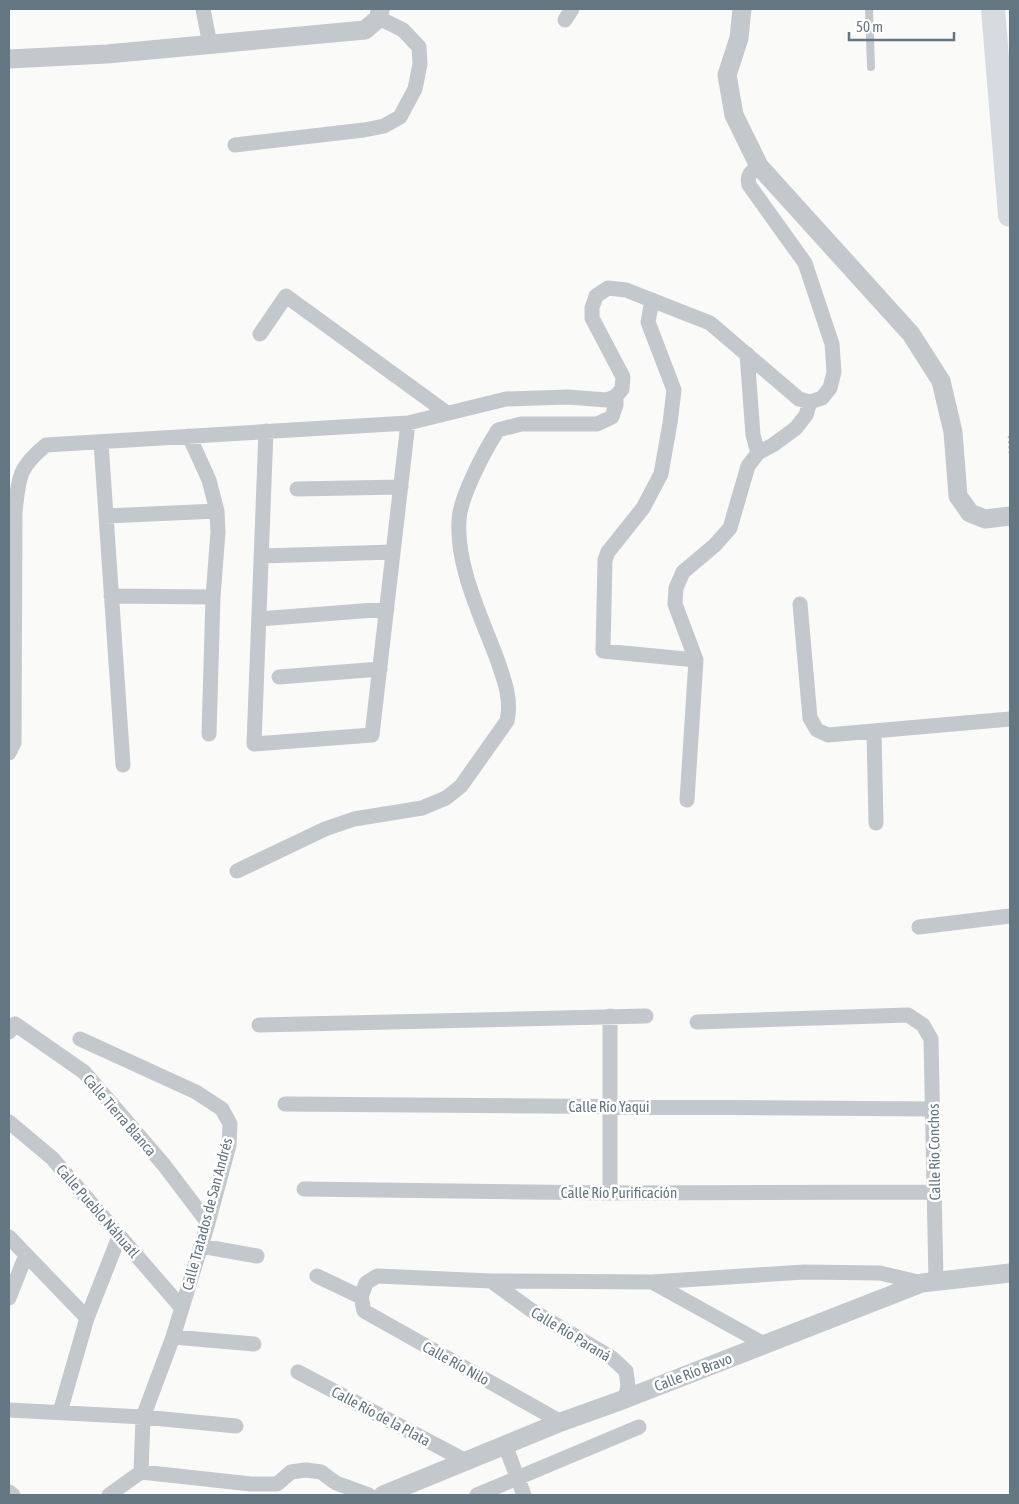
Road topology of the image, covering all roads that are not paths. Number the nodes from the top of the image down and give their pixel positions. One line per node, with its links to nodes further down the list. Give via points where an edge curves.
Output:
1 (203, 9): 6 (street)
2 (742, 9): 10 (street, via 738,38 727,75 734,115)
3 (869, 9): 8 (lane)
4 (994, 9): 11 (main road)
5 (379, 13): 6 (street, via 365,30); 9 (street, via 403,30 419,47 420,64 415,89 400,117 384,126 364,130)
6 (210, 45): 7 (street)
7 (9, 59)
8 (871, 67)
9 (235, 144)
10 (759, 166): 16 (street, via 750,172 749,185 805,263 832,344 834,372 830,388 822,398); 27 (street, via 911,334 942,381 953,432 958,496 970,513 985,519)
11 (1010, 215)
12 (652, 300): 14 (street, via 710,322); 15 (street, via 626,290 608,288 596,296 592,318 623,377 622,389); 35 (street, via 648,322 674,390 660,474 643,508 605,560 603,650)
13 (260, 334): 17 (street, via 286,296)
14 (747, 354): 16 (street, via 799,399); 22 (street, via 753,435)
15 (616, 396): 17 (street, via 606,400 506,399); 45 (street, via 612,417 597,424 521,424 498,430 468,487 459,519 465,572 504,680 510,708 507,721 461,786 446,798 422,808 354,819 325,829)
16 (810, 402): 22 (street, via 806,415 796,428)
17 (447, 413): 18 (street)
18 (408, 423): 19 (street); 23 (street)
19 (266, 431): 20 (street); 29 (street)
20 (189, 436): 21 (street); 25 (street, via 209,480)
21 (100, 442): 26 (street); 41 (street, via 46,445 29,459 19,479 15,512 14,743)
22 (758, 453): 35 (street, via 748,466 730,528 683,572 676,588 675,604)
23 (400, 487): 24 (street); 28 (street)
24 (297, 489)
25 (217, 511): 26 (street); 31 (street)
26 (106, 516): 30 (street)
27 (1010, 516)
28 (394, 552): 29 (street); 33 (street)
29 (261, 556): 34 (street)
30 (111, 596): 31 (street); 42 (street)
31 (213, 596): 40 (street)
32 (800, 604): 39 (street, via 810,718 818,730 828,735)
33 (387, 609): 34 (street); 36 (street)
34 (259, 619): 36 (street, via 254,744 372,735)
35 (696, 660): 43 (street)
36 (380, 669): 37 (street)
37 (279, 677)
38 (1010, 719): 39 (street)
39 (874, 731): 44 (street)
40 (209, 734)
41 (9, 753)
42 (123, 765)
43 (686, 800)
44 (876, 823)
45 (238, 871)
46 (1010, 916): 47 (street)
47 (918, 926)
48 (610, 1016): 49 (street); 51 (street); 55 (street)
49 (646, 1016)
50 (697, 1022): 56 (street, Calle Río Conchos, via 908,1015 923,1025 931,1040)
51 (259, 1025)
52 (12, 1028): 61 (street, Calle Tierra Blanca, via 84,1072 164,1165)
53 (80, 1039): 61 (street, Calle Tratados de San Andrés, via 196,1092 222,1109 230,1124 229,1145)
54 (285, 1104): 55 (street, Calle Río Yaqui)
55 (609, 1106): 56 (street, Calle Río Yaqui); 59 (street)
56 (933, 1109): 60 (street, Calle Río Conchos)
57 (9, 1122): 62 (street, Calle Pueblo Náhuatl, via 52,1158)
58 (304, 1189): 59 (street, Calle Río Purificación)
59 (610, 1192): 60 (street, Calle Río Purificación)
60 (934, 1192): 71 (street, Calle Río Conchos)
61 (208, 1223): 64 (street, Calle Tratados de San Andrés)
62 (119, 1237): 74 (street, Calle Pueblo Náhuatl); 75 (street)
63 (9, 1238): 65 (street)
64 (201, 1246): 66 (street); 74 (street, Calle Tratados de San Andrés)
65 (26, 1255): 73 (street); 75 (street)
66 (257, 1256)
67 (1010, 1273): 71 (street, Calle Río Bravo)
68 (317, 1276): 72 (street)
69 (492, 1281): 70 (street); 72 (street, via 377,1276 366,1283); 80 (street, Calle Río Paraná, via 531,1310 612,1358 626,1371 628,1386)
70 (652, 1282): 71 (street, via 804,1272 880,1273); 78 (street)
71 (929, 1282): 78 (street, Calle Río Bravo)
72 (362, 1297): 84 (street, Calle Río Nilo, via 364,1311)
73 (9, 1298)
74 (181, 1307): 76 (street, Calle Tratados de San Andrés)
75 (87, 1318): 82 (street)
76 (173, 1337): 77 (street); 83 (street, Calle Tratados de San Andrés)
77 (254, 1344)
78 (764, 1344): 80 (street, Calle Río Bravo)
79 (298, 1372): 88 (street, Calle Río de la Plata)
80 (625, 1398): 84 (street, Calle Río Bravo)
81 (9, 1410): 82 (street)
82 (60, 1412): 83 (street)
83 (143, 1416): 85 (street); 89 (street, Calle Tratados de San Andrés)
84 (561, 1422): 87 (street, Calle Río Bravo)
85 (236, 1426)
86 (639, 1427): 90 (street)
87 (505, 1445): 88 (street, Calle Río Bravo); 90 (street)
88 (464, 1460): 95 (street, Calle Río Bravo)
89 (141, 1472): 93 (street); 94 (street, via 277,1484 291,1472 306,1470 320,1472)
90 (518, 1480): 96 (street); 97 (street)
91 (9, 1492): 92 (street)
92 (13, 1495)
93 (109, 1495)
94 (369, 1495)
95 (383, 1495)
96 (478, 1495)
97 (524, 1495)

